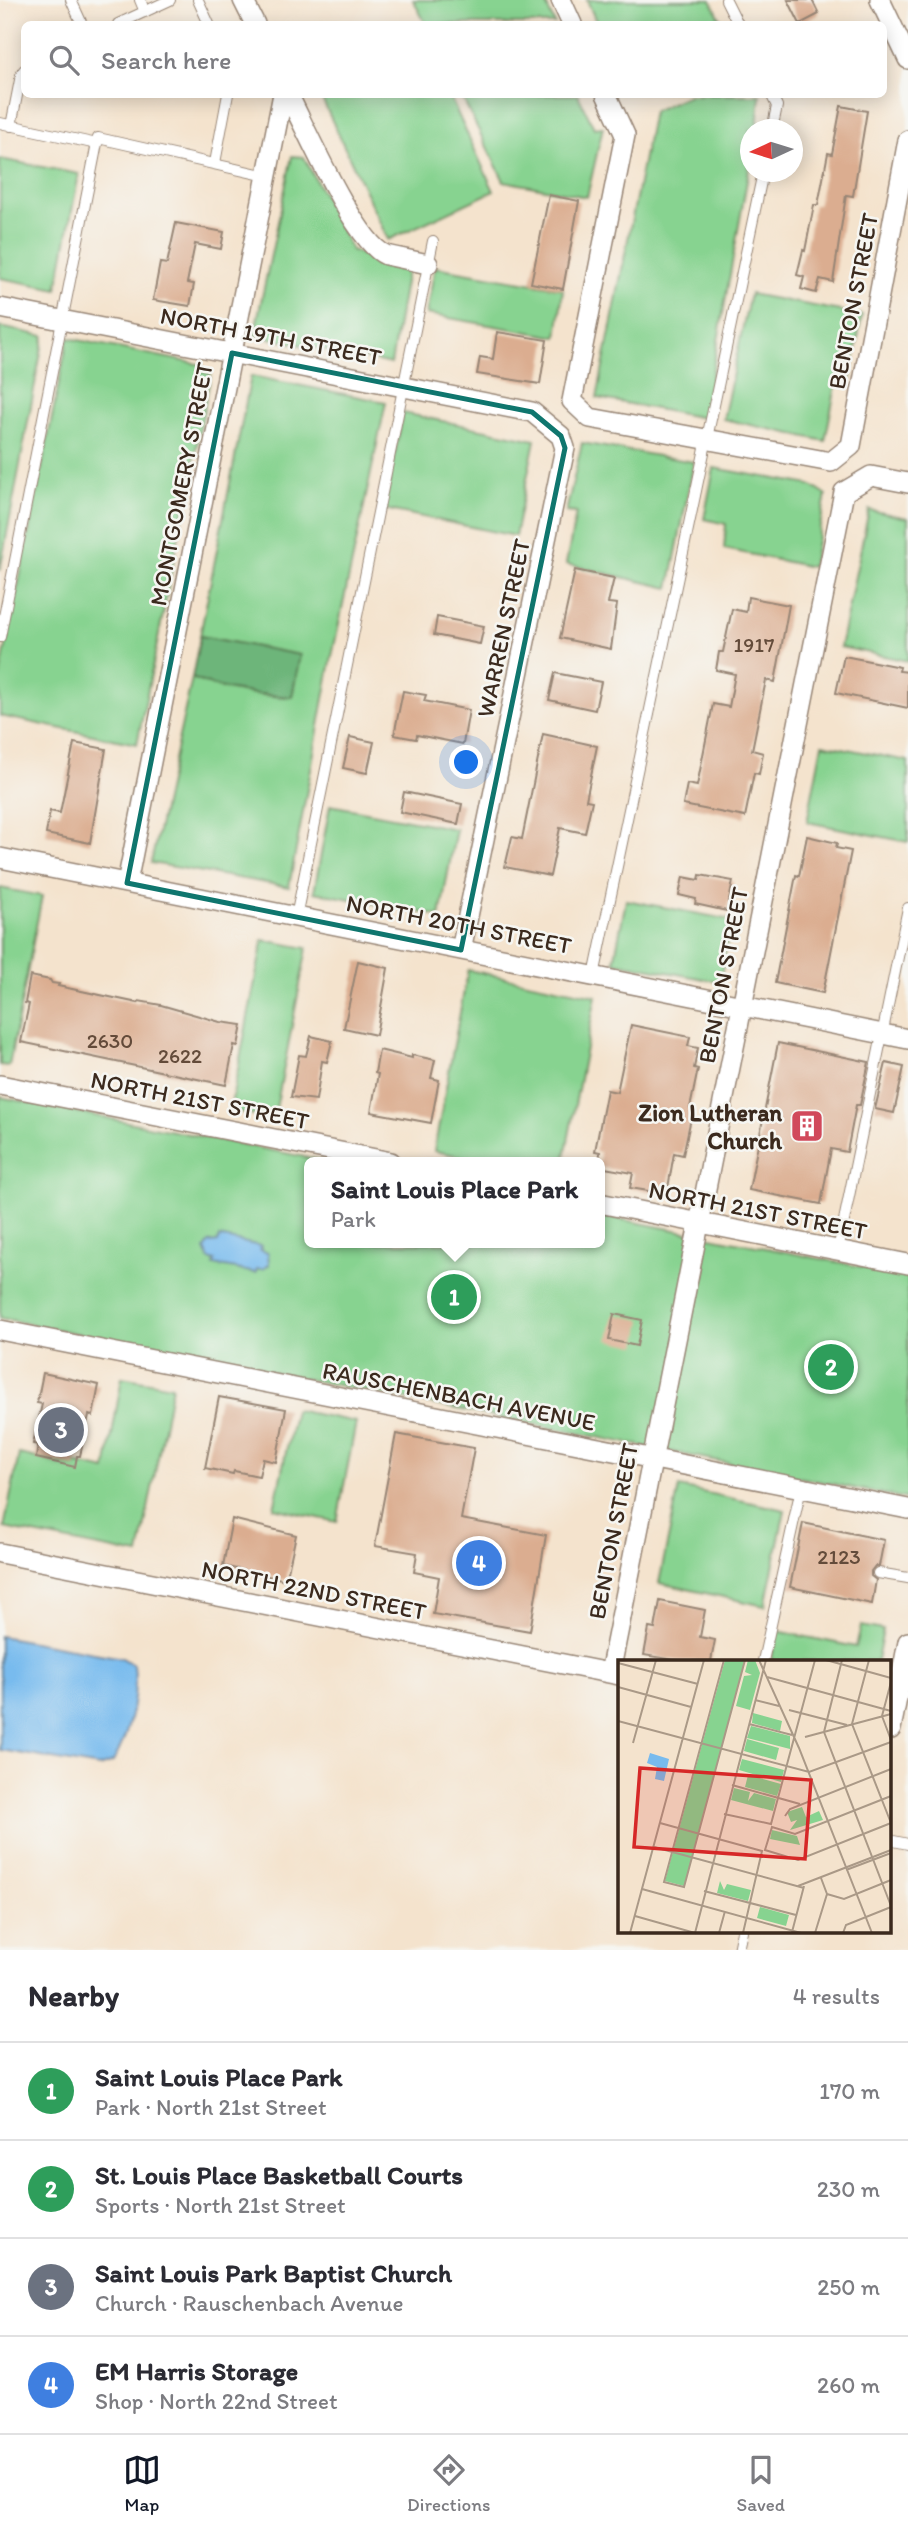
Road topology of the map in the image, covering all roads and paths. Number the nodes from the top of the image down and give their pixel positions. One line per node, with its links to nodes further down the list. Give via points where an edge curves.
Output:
1 (72, 0): 10 (lane)
2 (140, 0): 9 (lane)
3 (170, 0): 9 (lane)
4 (198, 0): 12 (lane)
5 (243, 0): 13 (street)
6 (561, 0): 14 (street)
7 (726, 0): 15 (lane)
8 (880, 0): 16 (street)
9 (145, 12): 11 (lane)
10 (81, 21)
11 (125, 21)
12 (208, 21)
13 (254, 21)
14 (571, 21)
15 (736, 21)
16 (908, 59)
17 (21, 75): 25 (lane)
18 (227, 98): 28 (lane)
19 (285, 98): 29 (street, MONTGOMERY STREET)
20 (288, 98): 32 (street, MONTGOMERY STREET, via 348,211 372,245 379,253)
21 (608, 98): 38 (street, via 625,135 572,401 590,418)
22 (773, 98): 23 (lane, via 777,106)
23 (774, 119)
24 (0, 123): 25 (lane)
25 (11, 125): 27 (lane)
26 (908, 140): 38 (street, BENTON STREET, via 851,446 831,462)
27 (97, 144): 28 (lane, via 98,138); 34 (lane)
28 (215, 163): 29 (lane)
29 (267, 176): 35 (street, MONTGOMERY STREET)
30 (761, 182): 38 (lane)
31 (433, 241): 32 (lane)
32 (428, 264): 36 (lane)
33 (0, 308): 34 (street, NORTH 19TH STREET)
34 (62, 320): 35 (street, NORTH 19TH STREET); 40 (lane)
35 (232, 353): 36 (street, NORTH 19TH STREET); 42 (street, MONTGOMERY STREET)
36 (403, 387): 37 (street, NORTH 19TH STREET); 44 (lane)
37 (532, 412): 45 (street, WARREN STREET, via 561,436 565,448)
38 (707, 440): 46 (lane)
39 (908, 483): 47 (street, BENTON STREET, via 872,476 844,492)
40 (0, 637)
41 (0, 858): 42 (street, NORTH 20TH STREET)
42 (127, 883): 44 (street, NORTH 20TH STREET)
43 (908, 908): 48 (lane)
44 (296, 917): 45 (street, NORTH 20TH STREET)
45 (461, 950): 46 (street, NORTH 20TH STREET)
46 (594, 976): 47 (street, NORTH 20TH STREET)
47 (742, 1006): 48 (street, NORTH 20TH STREET); 53 (street, BENTON STREET)
48 (884, 1034): 49 (street, NORTH 20TH STREET); 54 (lane)
49 (908, 1040)
50 (0, 1085): 51 (street, NORTH 21ST STREET)
51 (366, 1157)
52 (605, 1204): 53 (street, NORTH 21ST STREET)
53 (699, 1223): 54 (street, NORTH 21ST STREET); 57 (street, BENTON STREET)
54 (838, 1250): 55 (street, NORTH 21ST STREET)
55 (908, 1264)
56 (0, 1330): 57 (street, RAUSCHENBACH AVENUE)
57 (652, 1459): 58 (street, RAUSCHENBACH AVENUE); 65 (street, BENTON STREET)
58 (801, 1488): 59 (street, RAUSCHENBACH AVENUE); 64 (lane)
59 (908, 1509)
60 (0, 1553): 65 (street, NORTH 22ND STREET)
61 (878, 1573): 62 (lane)
62 (908, 1578)
63 (908, 1642): 66 (street)
64 (763, 1660)
65 (615, 1674)
66 (894, 1732)
67 (890, 1840): 68 (lane)
68 (908, 1844)
69 (741, 1932): 70 (lane)
70 (737, 1950)

